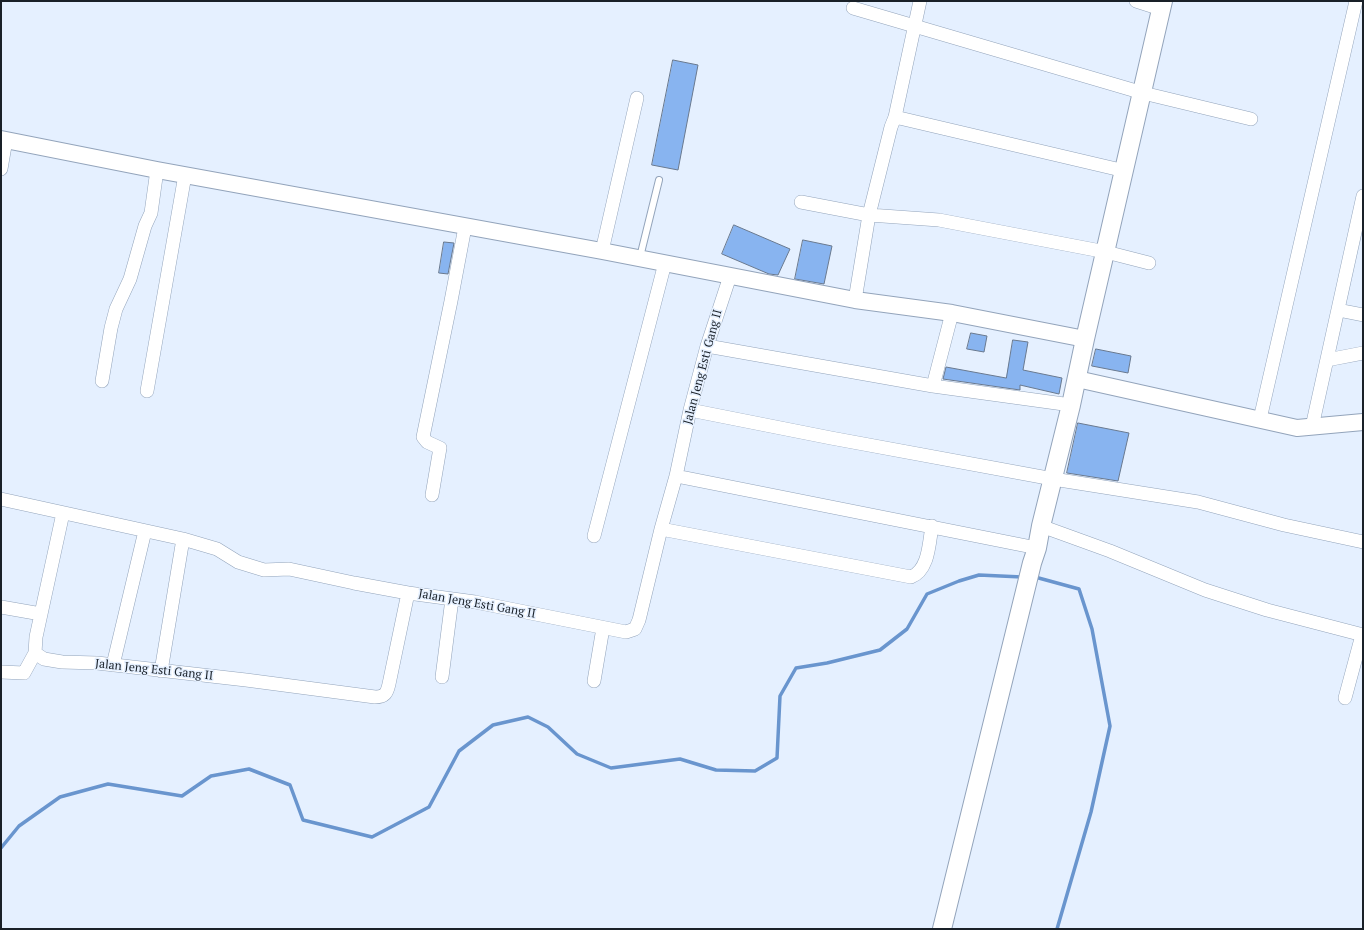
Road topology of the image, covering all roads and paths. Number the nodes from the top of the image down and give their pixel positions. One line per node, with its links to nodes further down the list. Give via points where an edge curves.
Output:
1 (920, 1): 6 (street)
2 (1136, 1): 4 (street)
3 (1356, 1): 42 (street)
4 (1162, 5): 7 (main road)
5 (853, 8): 6 (street)
6 (915, 26): 7 (street); 9 (street)
7 (1143, 93): 10 (street); 14 (main road)
8 (637, 98): 22 (street)
9 (895, 117): 14 (street); 19 (street)
10 (1252, 119)
11 (4, 140): 12 (street); 13 (street)
12 (1, 169)
13 (157, 170): 15 (street); 37 (street, via 151,213 130,279 116,309)
14 (1125, 171): 23 (main road)
15 (185, 175): 20 (street); 39 (street)
16 (659, 180): 24 (lane)
17 (1363, 196): 21 (street)
18 (801, 202): 19 (street)
19 (869, 215): 23 (street, via 939,220); 28 (street)
20 (465, 227): 22 (street); 47 (street, via 423,437 427,442 440,448)
21 (1358, 247): 29 (street)
22 (602, 251): 24 (street)
23 (1106, 252): 26 (street); 32 (main road)
24 (639, 258): 25 (street)
25 (665, 263): 27 (street); 54 (street)
26 (1149, 263)
27 (730, 276): 28 (street); 33 (street, Jalan Jeng Esti Gang II)
28 (855, 300): 30 (street)
29 (1338, 310): 31 (street); 35 (street)
30 (952, 313): 32 (street); 38 (street)
31 (1363, 315)
32 (1085, 339): 36 (main road)
33 (707, 346): 38 (street); 41 (street, Jalan Jeng Esti Gang II)
34 (1363, 353): 35 (street)
35 (1326, 360): 44 (street)
36 (1077, 379): 40 (main road); 42 (street)
37 (102, 381)
38 (933, 386): 40 (street)
39 (147, 391)
40 (1071, 405): 46 (main road)
41 (690, 410): 45 (street, Jalan Jeng Esti Gang II); 46 (street)
42 (1260, 419): 44 (street, via 1297,428)
43 (1363, 422): 44 (street)
44 (1312, 427)
45 (676, 476): 50 (street); 52 (street, Jalan Jeng Esti Gang II)
46 (1053, 479): 51 (main road); 56 (street, via 1198,502 1284,525)
47 (432, 495)
48 (1, 499): 49 (street)
49 (63, 513): 53 (street); 61 (street)
50 (932, 526): 52 (street, via 925,562 911,578); 57 (street)
51 (1041, 526): 57 (main road); 63 (street, via 1205,590 1267,610)
52 (661, 530): 62 (street, Jalan Jeng Esti Gang II, via 635,629 626,632)
53 (145, 531): 55 (street); 65 (street)
54 (594, 536)
55 (183, 539): 58 (street, via 216,549 238,562 264,570 289,569); 66 (street)
56 (1363, 542)
57 (1035, 555): 71 (main road)
58 (408, 593): 59 (street, Jalan Jeng Esti Gang II); 66 (street, Jalan Jeng Esti Gang II, via 389,684 383,697)
59 (452, 599): 62 (street, Jalan Jeng Esti Gang II); 68 (street)
60 (1, 607): 61 (street)
61 (41, 614): 64 (street)
62 (603, 628): 69 (street)
63 (1362, 635): 70 (street)
64 (35, 653): 65 (street, Jalan Jeng Esti Gang II, via 62,662); 67 (street, via 24,673)
65 (113, 665): 66 (street, Jalan Jeng Esti Gang II)
66 (161, 671)
67 (1, 672)
68 (442, 677)
69 (594, 681)
70 (1345, 698)
71 (942, 929)

